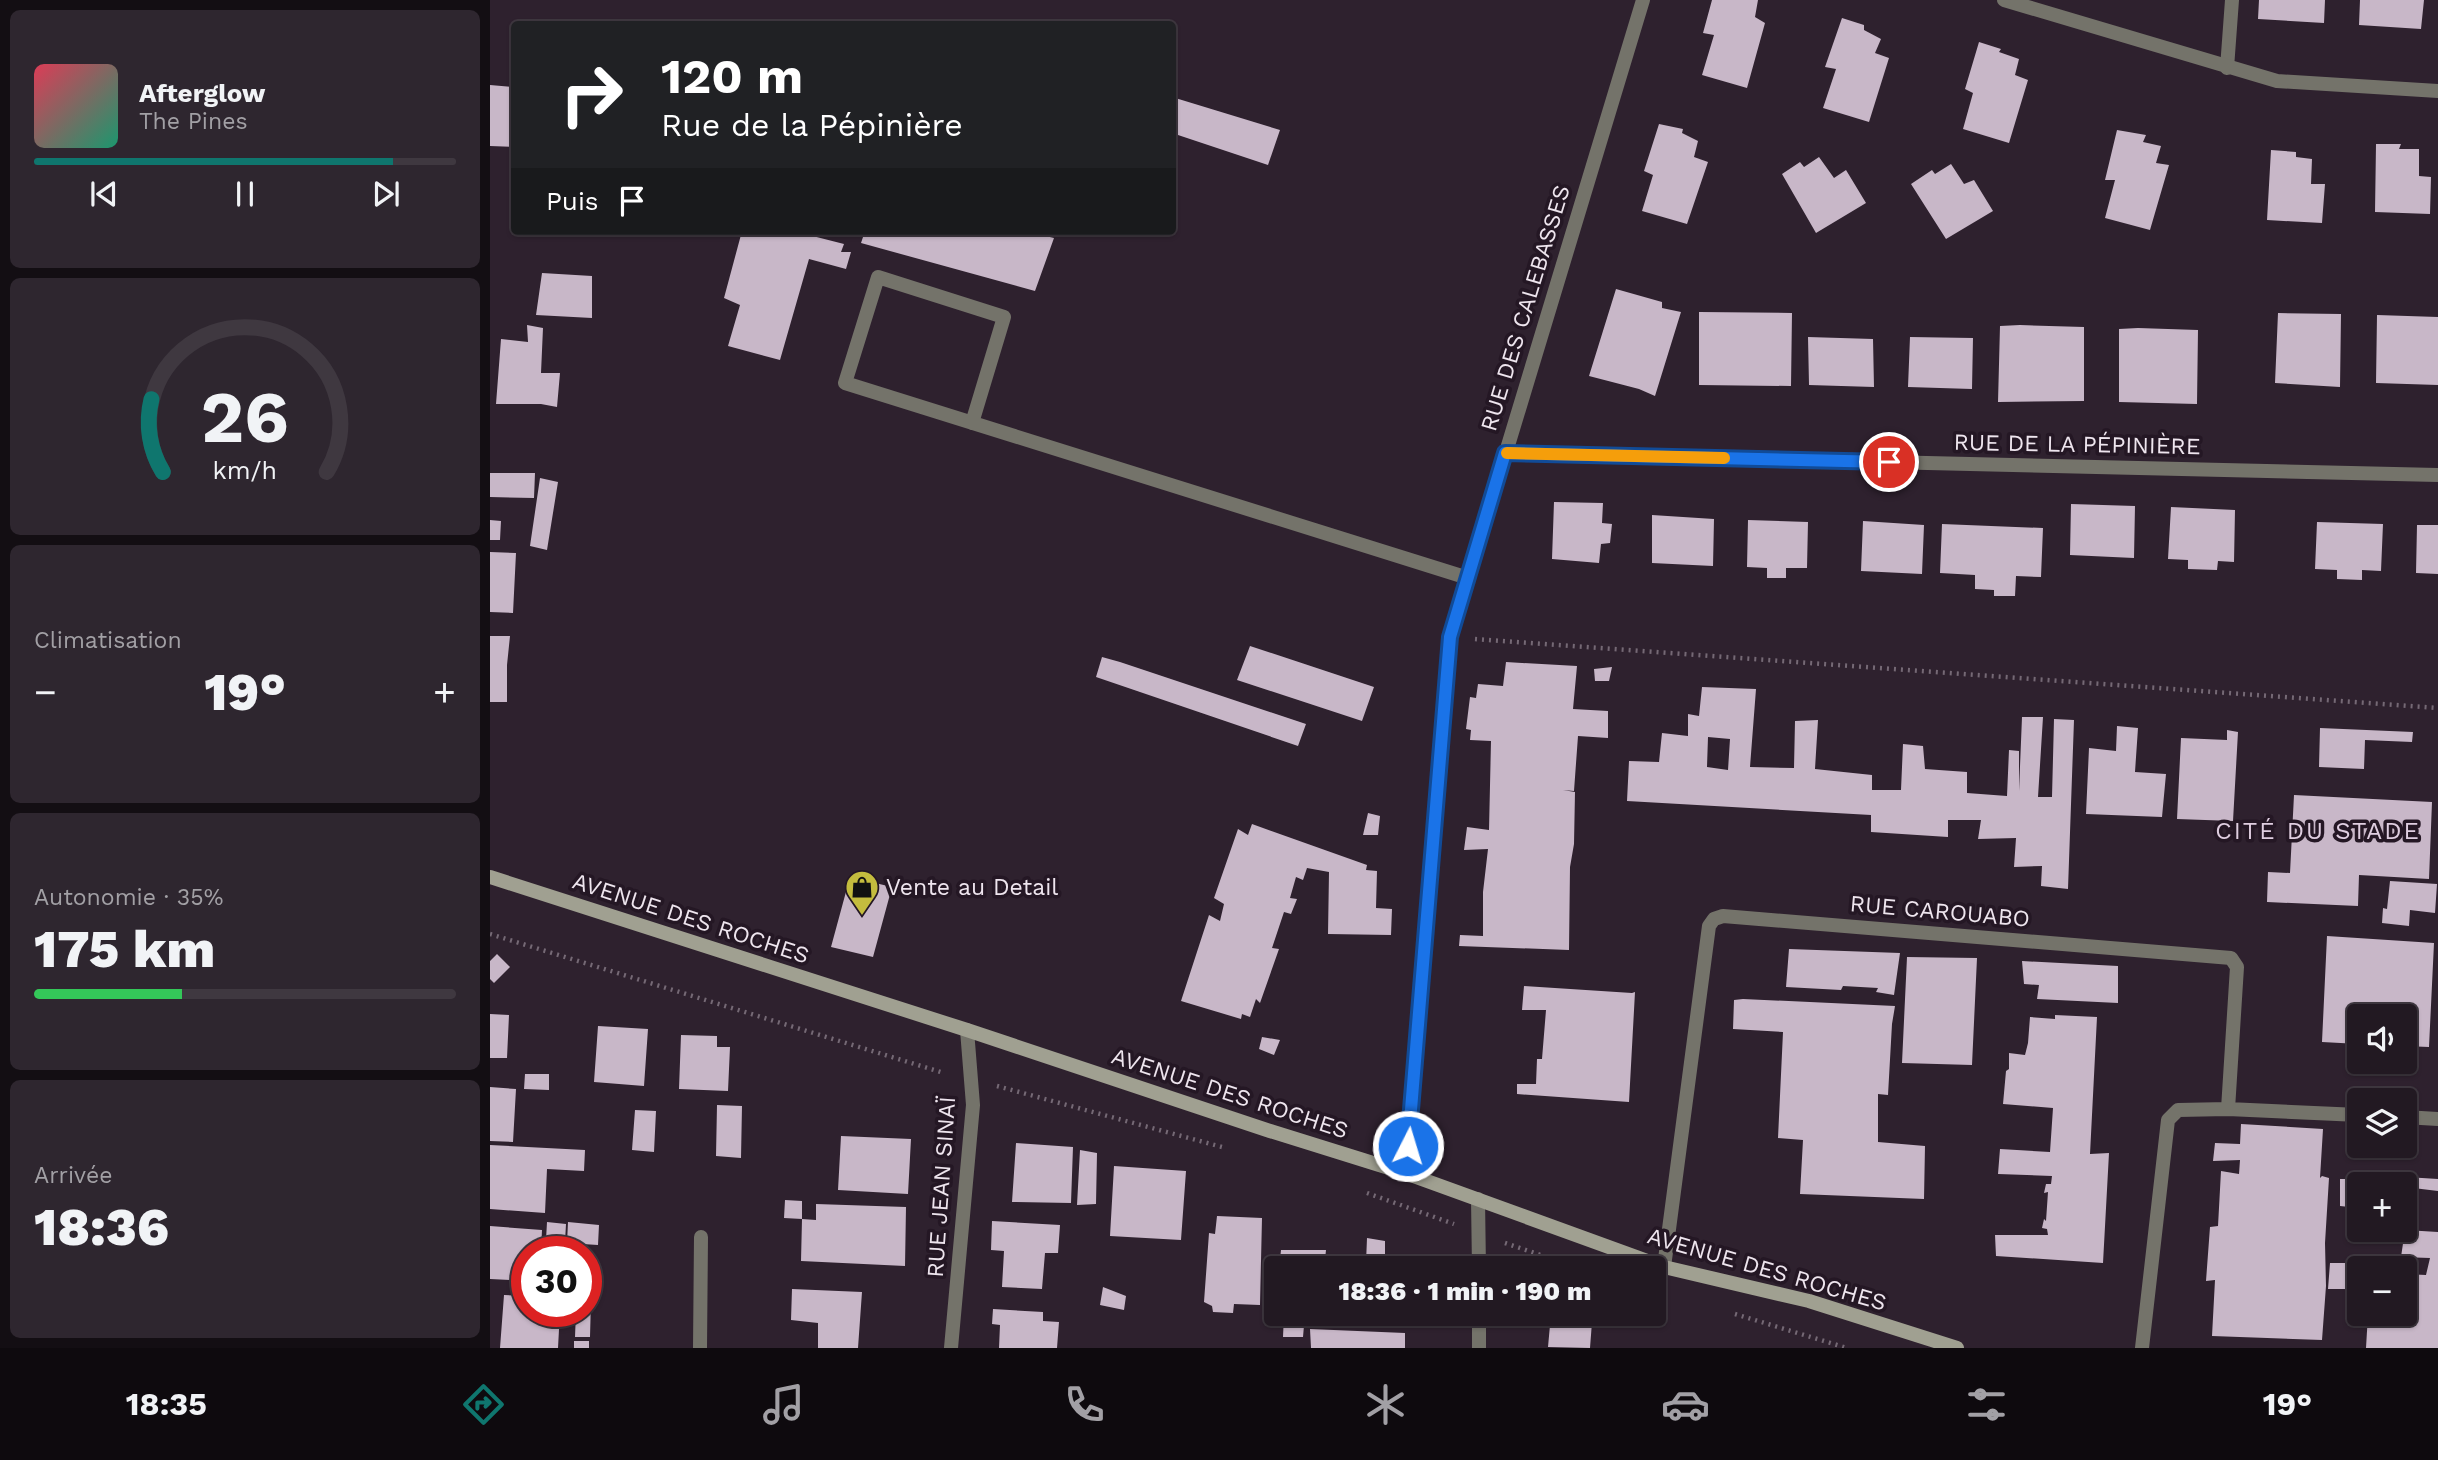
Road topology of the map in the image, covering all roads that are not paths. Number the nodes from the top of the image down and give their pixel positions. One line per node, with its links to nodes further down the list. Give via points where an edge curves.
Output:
1 (1643, 0): 7 (street, RUE DES CALEBASSES)
2 (2004, 0): 4 (street)
3 (2232, 0): 4 (street)
4 (2227, 68): 5 (street, via 2277,81)
5 (2438, 91)
6 (972, 423): 6 (street, via 845,383 878,277 1004,317); 9 (street)
7 (1505, 453): 8 (street, RUE DE LA PÉPINIÈRE); 9 (street, RUE DES CALEBASSES)
8 (2438, 475)
9 (1468, 578): 16 (street, RUE DES CALEBASSES, via 1450,637)
10 (490, 877): 11 (street, AVENUE DES ROCHES)
11 (967, 1030): 16 (street, AVENUE DES ROCHES); 25 (street, RUE JEAN SINAÏ, via 973,1105)
12 (2228, 1109): 13 (street); 21 (street, RUE CAROUABO, via 2237,967 2231,958 1723,916 1709,926); 28 (street, via 2178,1110 2168,1120)
13 (2347, 1114)
14 (2417, 1118): 15 (street)
15 (2438, 1119)
16 (1405, 1173): 17 (street, AVENUE DES ROCHES)
17 (1478, 1199): 19 (street); 20 (street, AVENUE DES ROCHES)
18 (701, 1237): 24 (street)
19 (1479, 1256)
20 (1634, 1256)
21 (1665, 1256)
22 (1666, 1267): 27 (street, AVENUE DES ROCHES, via 1809,1301)
23 (1479, 1326): 26 (street)
24 (700, 1348)
25 (951, 1348)
26 (1479, 1348)
27 (1956, 1348)
28 (2142, 1348)

